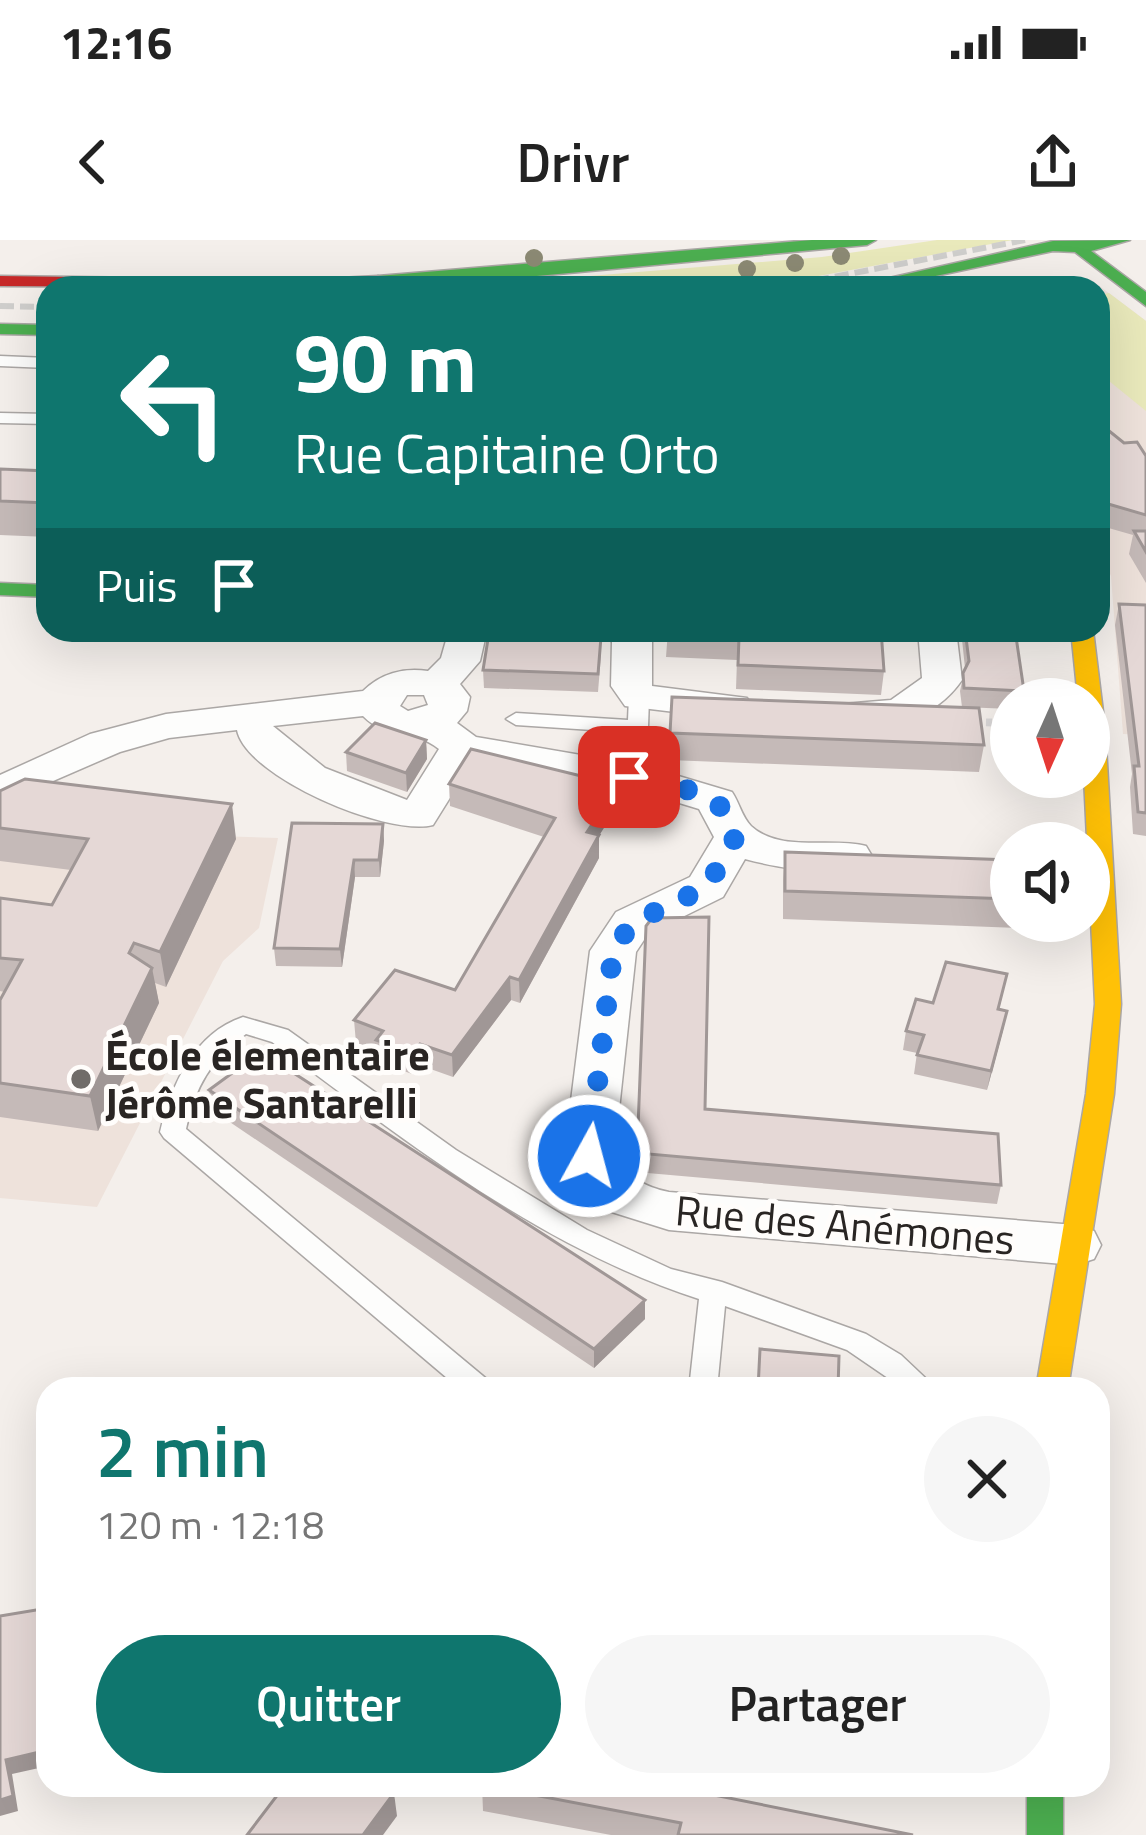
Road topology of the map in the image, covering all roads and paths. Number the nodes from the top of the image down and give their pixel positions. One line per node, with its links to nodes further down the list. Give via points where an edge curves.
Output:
1 (868, 240): 4 (main road)
2 (1121, 240): 3 (main road)
3 (1084, 250): 5 (main road, via 1053,246); 6 (main road); 9 (main road)
4 (457, 276)
5 (911, 276)
6 (975, 276)
7 (0, 281): 8 (main road)
8 (36, 281)
9 (1146, 301)
10 (0, 329): 11 (main road)
11 (36, 330)
12 (0, 361): 13 (lane)
13 (36, 362)
14 (0, 418): 15 (lane)
15 (36, 419)
16 (0, 589): 17 (main road)
17 (36, 590)
18 (464, 642): 25 (street)
19 (632, 642): 22 (street)
20 (938, 642): 24 (street, via 942,680 919,706 884,714)
21 (1083, 642): 31 (main road)
22 (639, 697): 23 (street); 26 (lane, via 638,727)
23 (771, 709)
24 (817, 711)
25 (442, 717): 29 (street, via 404,682 377,702); 29 (street, via 418,816 320,786 281,760); 32 (street, via 482,754 680,787 717,801)
26 (516, 719)
27 (970, 722): 28 (path)
28 (990, 722)
29 (259, 724): 30 (street, via 51,768)
30 (0, 791)
31 (1093, 822)
32 (736, 836): 33 (street, via 784,854); 35 (street, Rue des Anémones, via 707,887 632,923 613,951 589,1156 601,1182 630,1204 669,1211)
33 (897, 857)
34 (1103, 942): 35 (main road, via 1108,1004)
35 (1075, 1245): 40 (main road)
36 (712, 1289): 37 (lane, via 628,1263 497,1192 280,1036 243,1024 182,1086 173,1132); 38 (lane); 39 (lane, via 794,1316)
37 (465, 1377)
38 (704, 1377)
39 (911, 1377)
40 (1054, 1377)
41 (1045, 1797): 42 (main road)
42 (1045, 1835)

